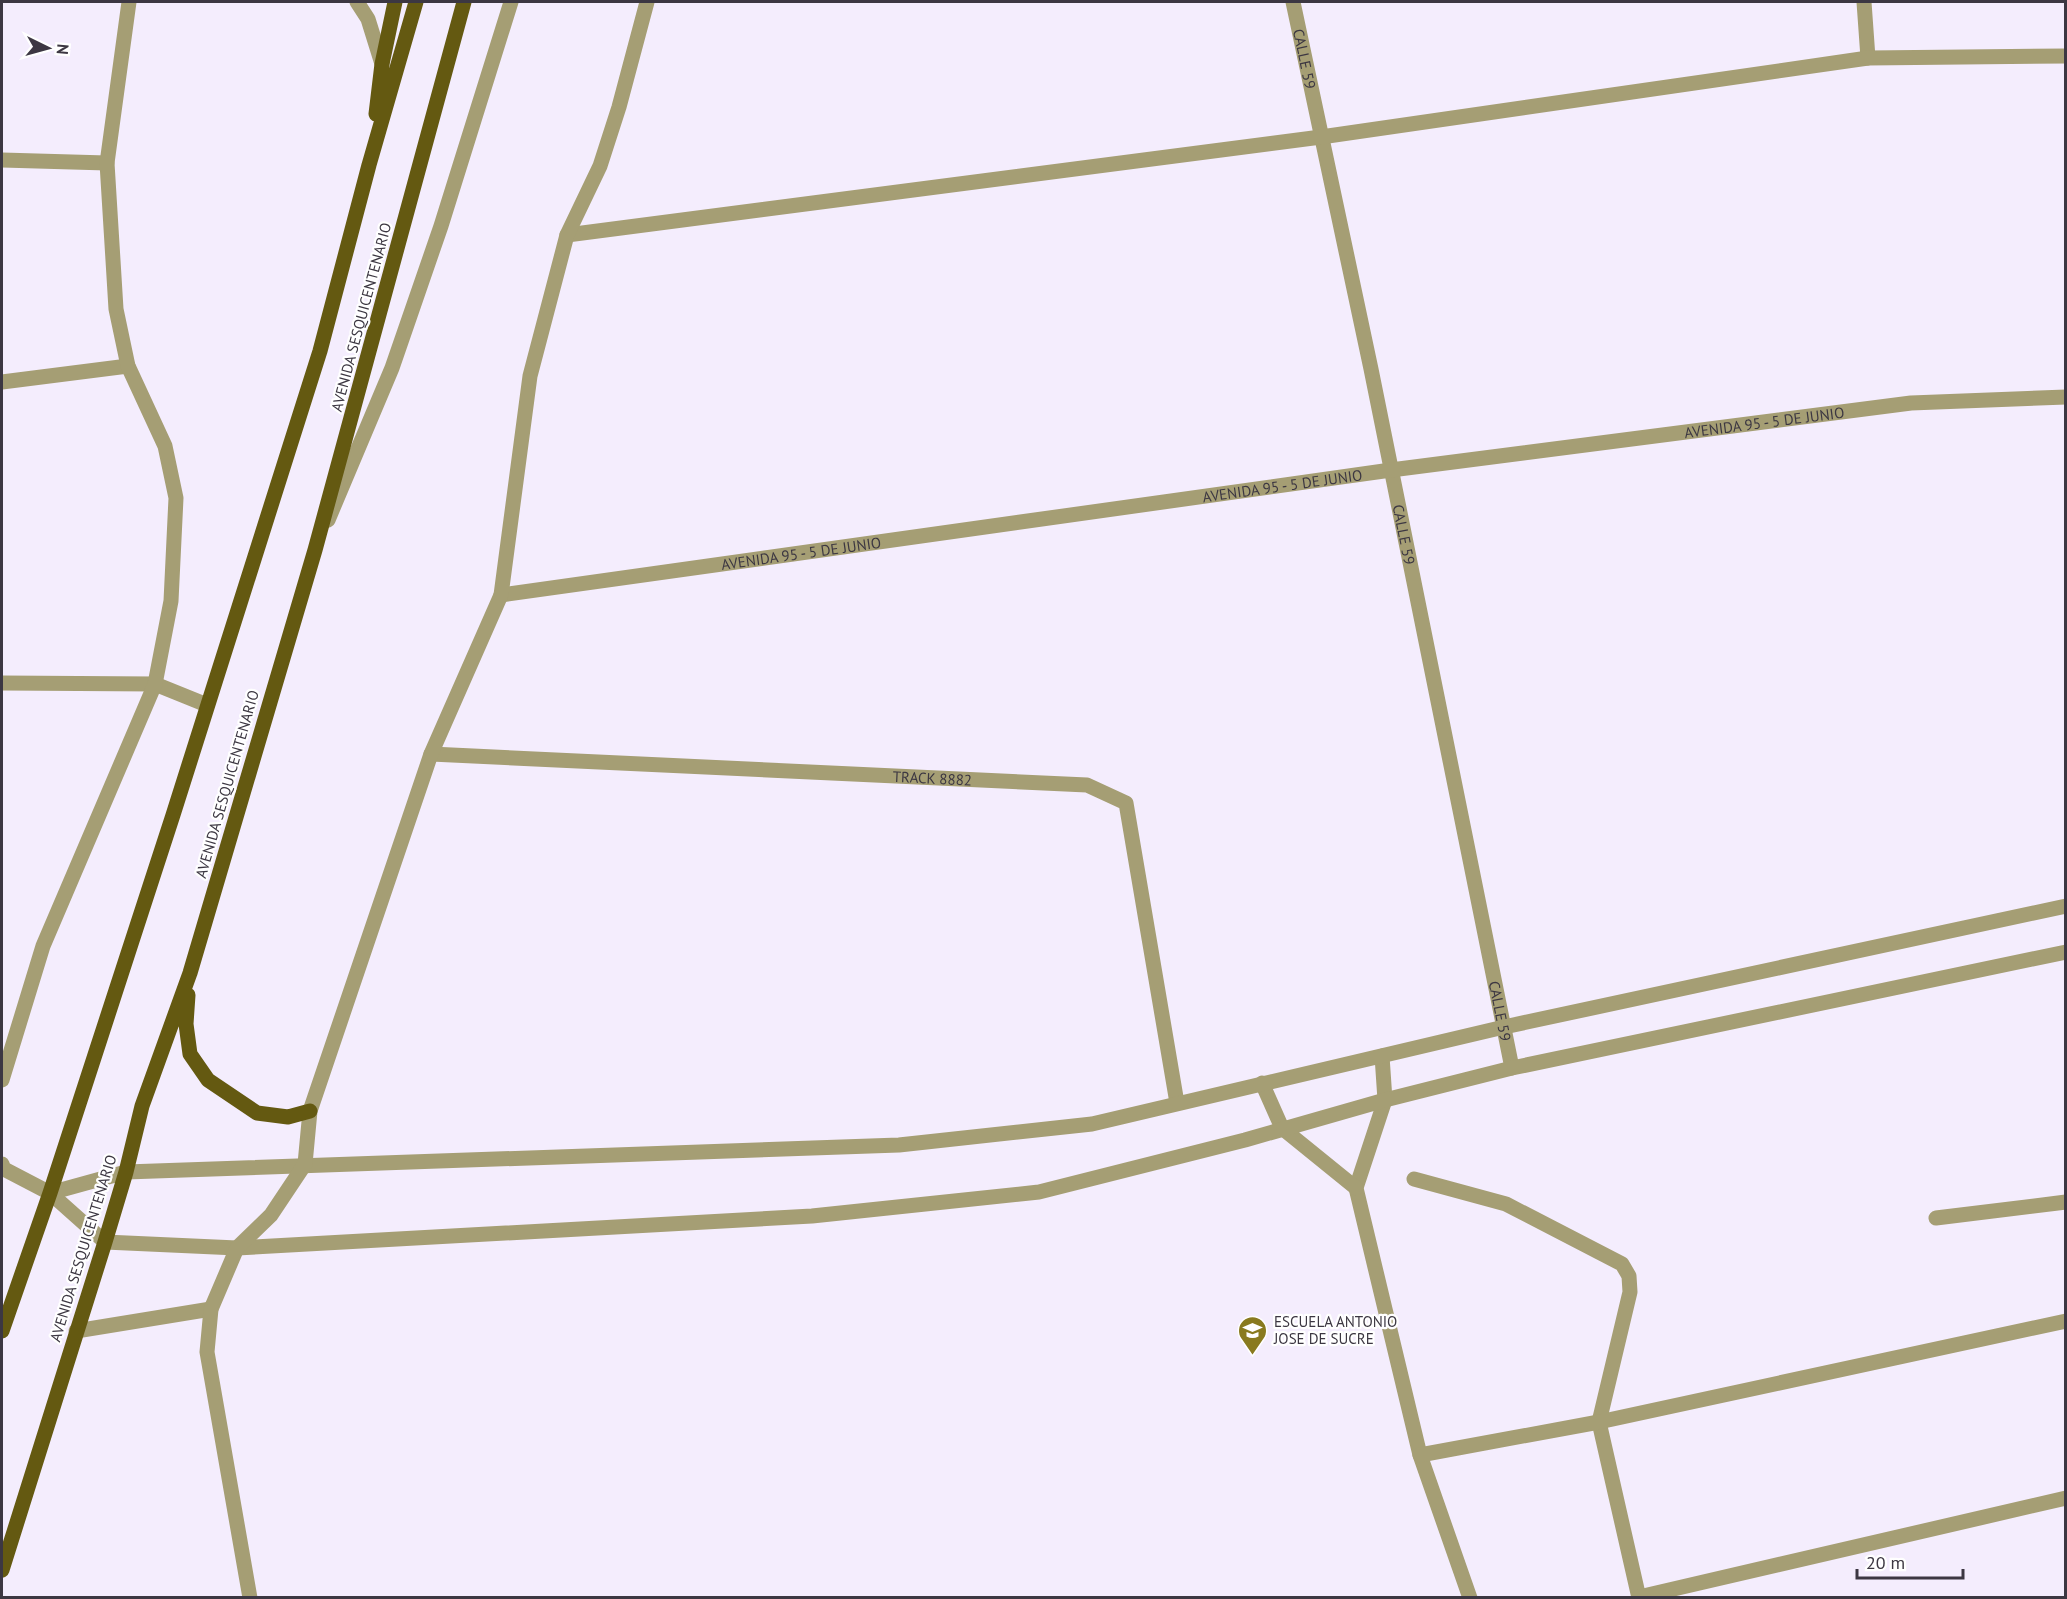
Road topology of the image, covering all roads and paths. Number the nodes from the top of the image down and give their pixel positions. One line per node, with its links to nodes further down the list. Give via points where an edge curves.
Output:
1 (129, 2): 15 (street)
2 (357, 2): 12 (street, via 368,20)
3 (395, 2): 12 (main road)
4 (416, 2): 16 (main road, AVENIDA SESQUICENTENARIO)
5 (464, 2): 22 (main road, AVENIDA SESQUICENTENARIO)
6 (511, 2): 22 (street, via 396,357)
7 (647, 2): 17 (street, via 600,166)
8 (1293, 2): 13 (street, CALLE 59)
9 (1864, 2): 11 (street)
10 (2066, 56): 11 (street)
11 (1868, 58): 13 (street)
12 (382, 64): 16 (main road)
13 (1322, 138): 17 (street); 21 (street, CALLE 59)
14 (2, 160): 15 (street)
15 (106, 163): 18 (street, via 116,309)
16 (369, 165): 26 (main road, AVENIDA SESQUICENTENARIO, via 320,351)
17 (567, 235): 23 (street, via 530,376)
18 (128, 366): 19 (street); 25 (street, via 165,446 176,498 171,601)
19 (2, 382)
20 (2066, 397): 21 (street, AVENIDA 95 - 5 DE JUNIO, via 1911,403)
21 (1391, 470): 23 (street, AVENIDA 95 - 5 DE JUNIO); 31 (street, CALLE 59)
22 (315, 550): 30 (main road, AVENIDA SESQUICENTENARIO)
23 (501, 595): 27 (street)
24 (2, 683): 25 (street)
25 (155, 684): 26 (street); 32 (street, via 43,946)
26 (207, 705): 46 (main road, AVENIDA SESQUICENTENARIO)
27 (431, 754): 38 (street, TRACK 8882, via 1087,785 1126,803); 39 (street)
28 (2066, 906): 31 (street)
29 (2066, 952): 34 (street)
30 (190, 973): 39 (main road, via 186,1024 190,1053 208,1080 257,1113 288,1117); 43 (main road, AVENIDA SESQUICENTENARIO, via 142,1106)
31 (1504, 1027): 33 (street); 34 (street, CALLE 59)
32 (6, 1051): 35 (street)
33 (1382, 1056): 36 (street); 37 (street)
34 (1512, 1068): 37 (street)
35 (2, 1080)
36 (1262, 1083): 38 (street); 40 (street)
37 (1385, 1100): 40 (street); 45 (street)
38 (1177, 1104): 42 (street, via 1092,1124 899,1145)
39 (310, 1111): 42 (street)
40 (1282, 1128): 45 (street); 50 (street, via 1039,1192 812,1216)
41 (2, 1164): 46 (street, via 4,1169)
42 (305, 1164): 43 (street); 50 (street, via 271,1215)
43 (126, 1172): 46 (street); 49 (main road, AVENIDA SESQUICENTENARIO)
44 (1414, 1179): 55 (street, via 1506,1204 1622,1264 1629,1276 1630,1292)
45 (1356, 1188): 56 (street)
46 (50, 1193): 49 (street); 53 (main road, AVENIDA SESQUICENTENARIO)
47 (2066, 1202): 48 (street)
48 (1936, 1218)
49 (105, 1242): 50 (street); 54 (main road, AVENIDA SESQUICENTENARIO)
50 (237, 1248): 51 (street)
51 (211, 1309): 54 (street); 60 (street, via 207,1352)
52 (2066, 1321): 55 (street)
53 (2, 1331)
54 (76, 1331): 58 (main road, AVENIDA SESQUICENTENARIO)
55 (1599, 1422): 56 (street); 59 (street)
56 (1420, 1455): 61 (street)
57 (2066, 1497): 59 (street)
58 (2, 1570)
59 (1639, 1597)
60 (250, 1598)
61 (1470, 1598)

